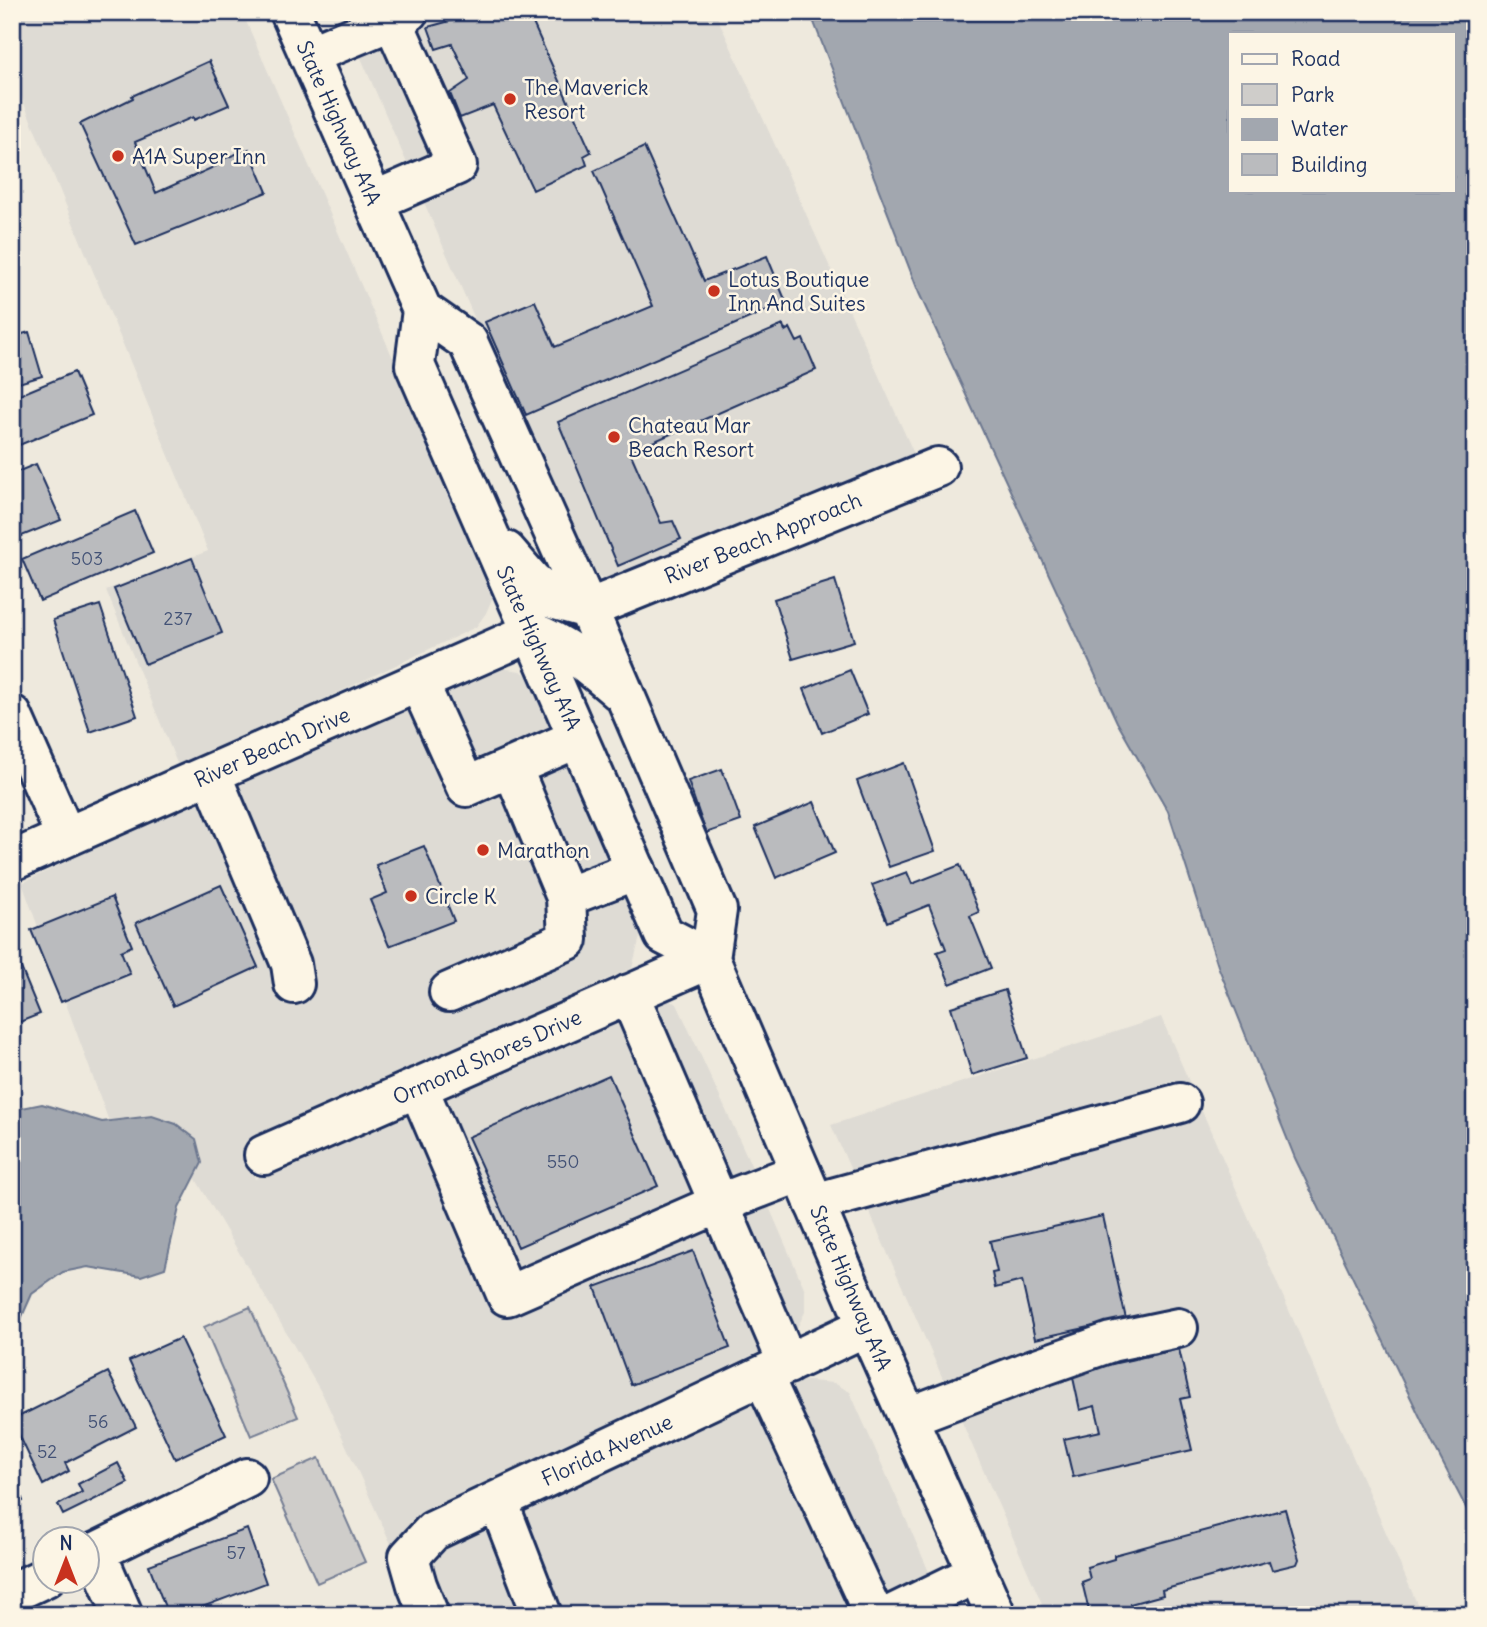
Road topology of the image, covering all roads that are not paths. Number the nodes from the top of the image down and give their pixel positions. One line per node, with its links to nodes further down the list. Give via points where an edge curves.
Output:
1 (290, 12): 3 (main road, State Highway A1A)
2 (400, 16): 3 (main road); 4 (main road, via 457,165)
3 (309, 55): 4 (main road, State Highway A1A)
4 (374, 201): 5 (main road, State Highway A1A)
5 (422, 310): 7 (main road, State Highway A1A, via 415,365); 8 (main road, via 468,342)
6 (938, 467): 8 (main road, River Beach Approach)
7 (475, 502): 8 (main road, via 508,554 532,581 555,600); 9 (main road, State Highway A1A)
8 (588, 609): 11 (main road)
9 (532, 632): 10 (main road, River Beach Drive); 11 (main road, via 570,650); 13 (main road, State Highway A1A)
10 (419, 682): 14 (main road, via 466,787); 15 (main road, River Beach Drive)
11 (625, 696): 20 (main road, via 717,910)
12 (12, 715): 16 (main road)
13 (578, 738): 14 (main road); 18 (main road, State Highway A1A)
14 (512, 766): 19 (main road)
15 (211, 774): 16 (main road, River Beach Drive); 21 (main road, via 291,964)
16 (66, 837): 17 (main road, River Beach Drive)
17 (12, 861)
18 (636, 870): 19 (main road); 20 (main road, State Highway A1A, via 664,934)
19 (566, 897): 22 (main road, via 568,940)
20 (710, 959): 23 (main road, Ormond Shores Drive); 27 (main road, State Highway A1A)
21 (294, 984)
22 (449, 992)
23 (628, 994): 24 (main road, Ormond Shores Drive); 28 (main road)
24 (418, 1087): 26 (main road, Ormond Shores Drive); 28 (main road, via 507,1296)
25 (1180, 1103): 27 (main road)
26 (264, 1155)
27 (808, 1187): 28 (main road); 29 (main road, State Highway A1A)
28 (718, 1204): 31 (main road)
29 (867, 1326): 31 (main road, Florida Avenue); 32 (main road, State Highway A1A)
30 (1178, 1328): 32 (main road, via 1111,1342)
31 (775, 1370): 34 (main road, Florida Avenue); 43 (main road)
32 (908, 1417): 37 (main road, State Highway A1A)
33 (247, 1478): 35 (main road)
34 (498, 1501): 41 (main road, Florida Avenue, via 433,1531 410,1557); 42 (main road)
35 (102, 1549)
36 (102, 1573): 40 (main road)
37 (977, 1573): 44 (main road); 45 (main road, State Highway A1A)
38 (32, 1584): 39 (main road)
39 (12, 1593)
40 (124, 1615)
41 (429, 1615)
42 (542, 1615)
43 (874, 1615)
44 (891, 1615)
45 (996, 1615)

